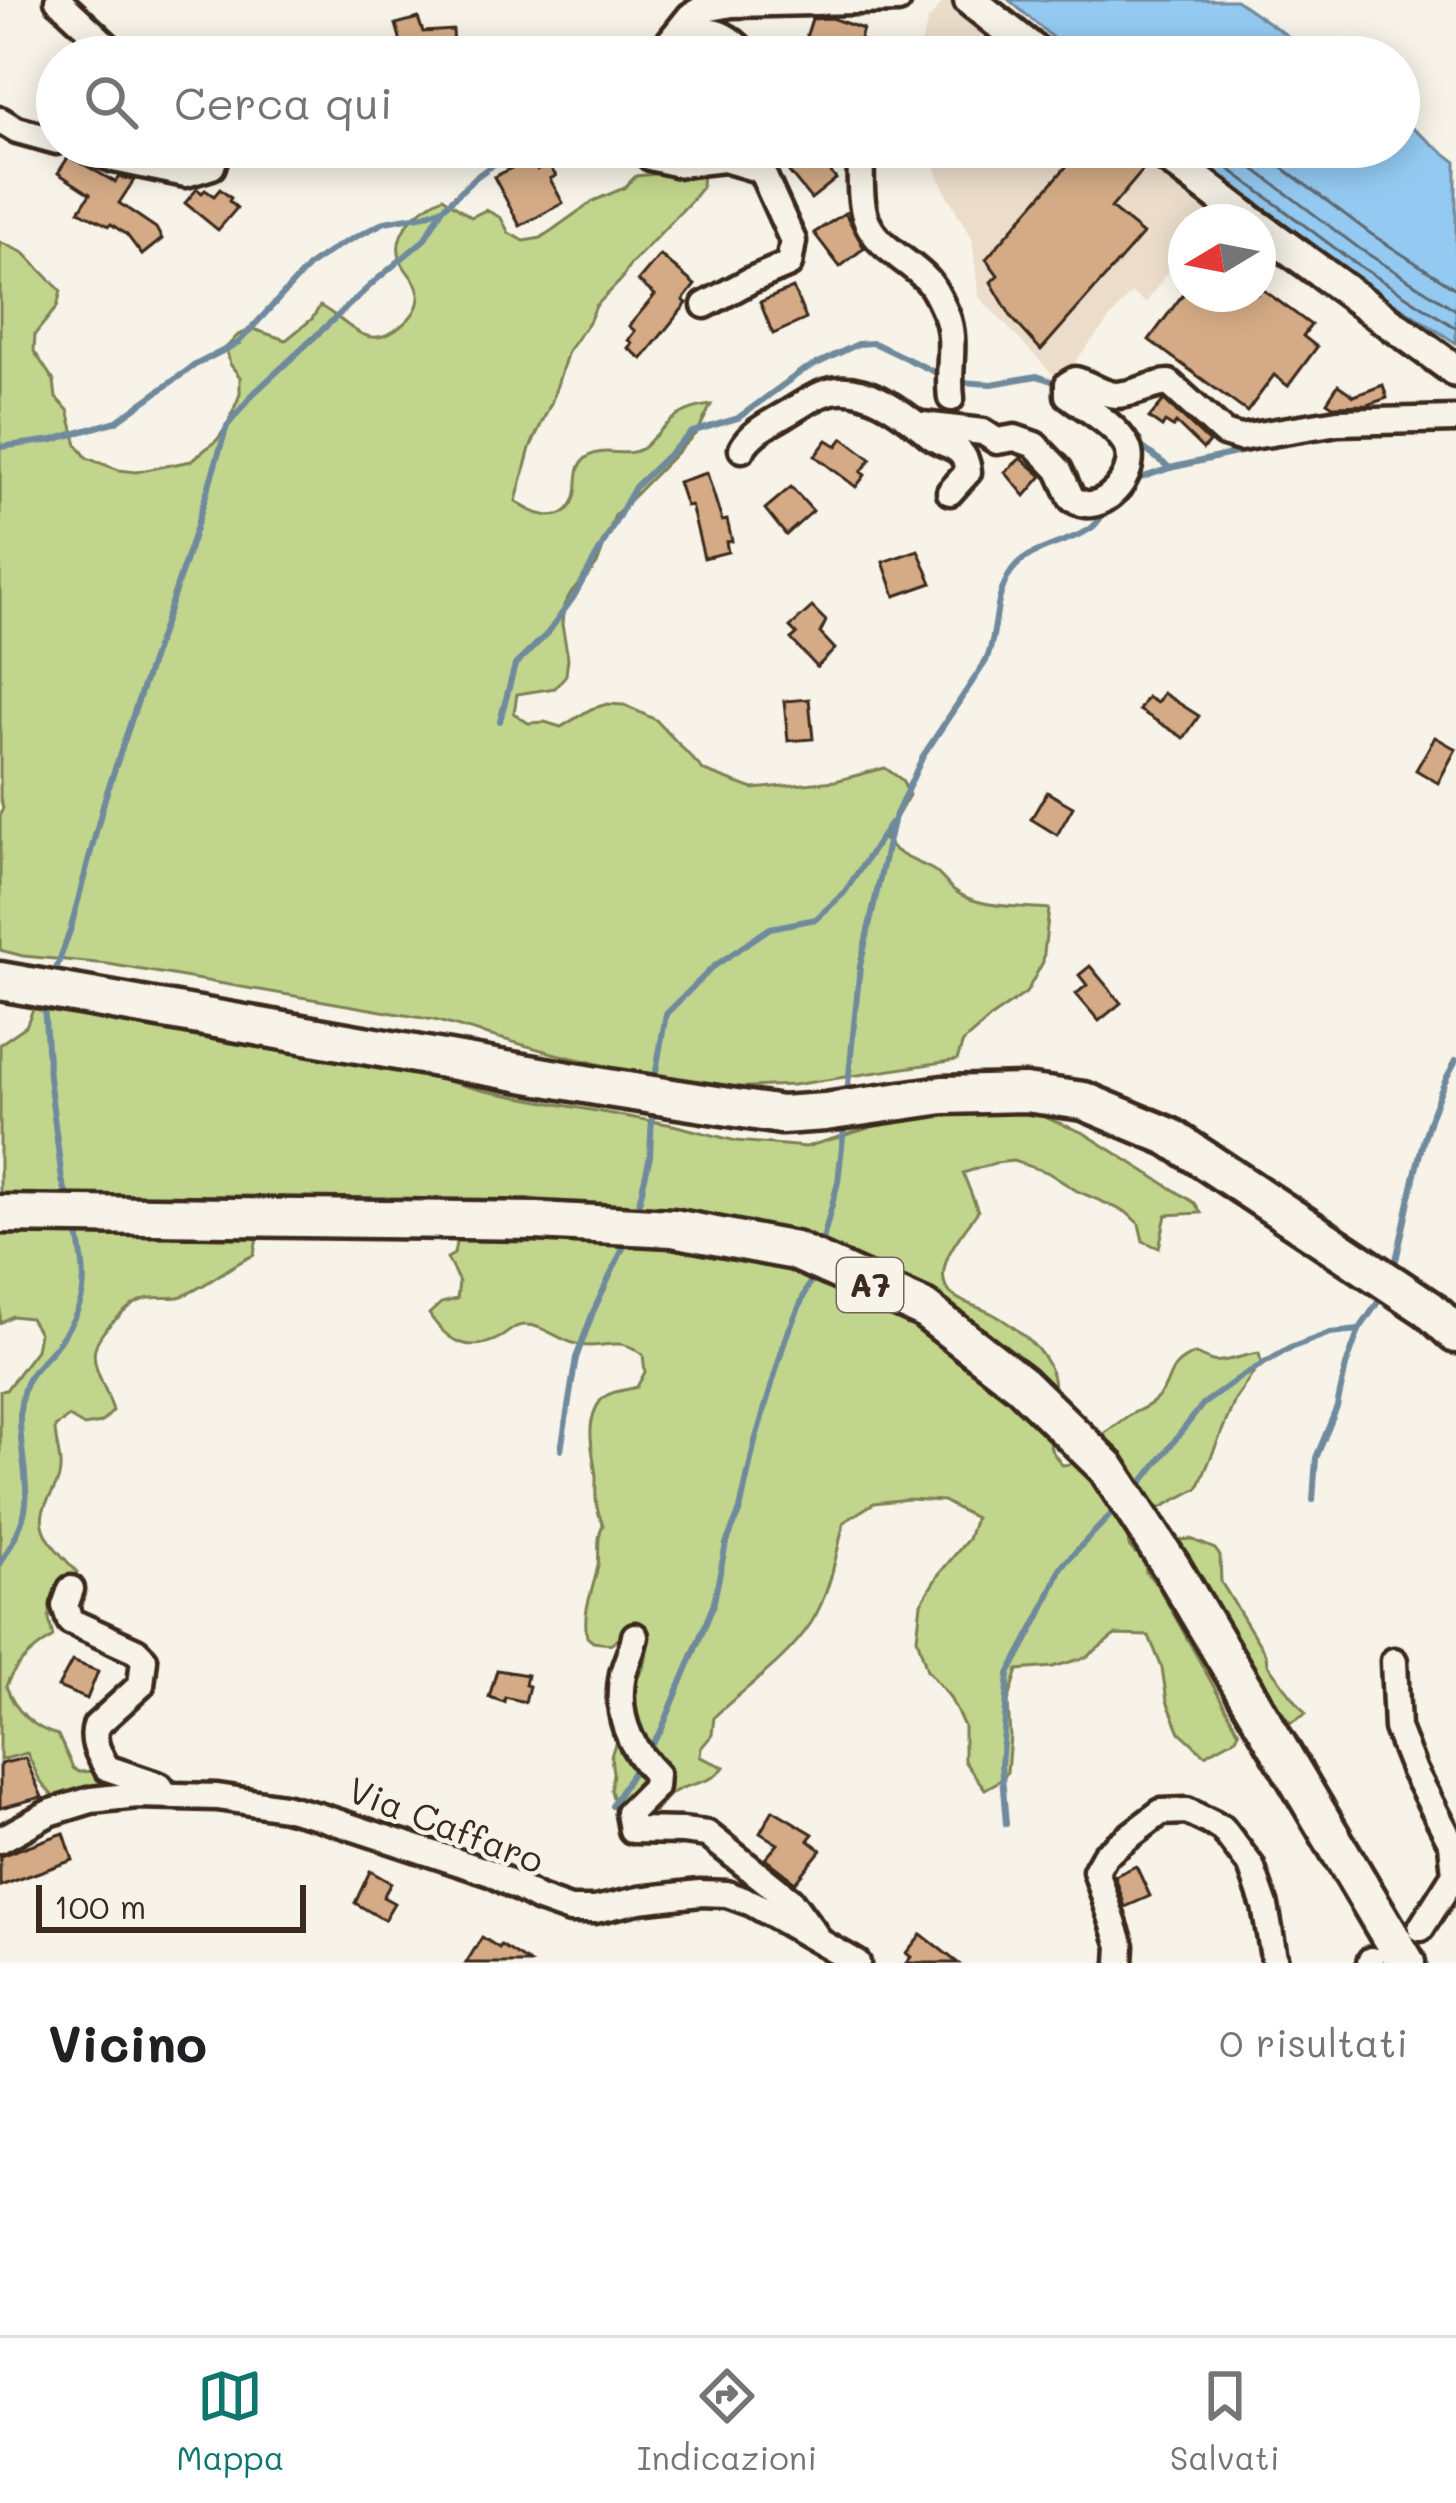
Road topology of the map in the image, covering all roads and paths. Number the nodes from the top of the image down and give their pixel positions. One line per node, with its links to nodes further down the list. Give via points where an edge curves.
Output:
1 (58, 0): 4 (street)
2 (898, 0): 5 (street, via 732,4 700,10)
3 (970, 0): 8 (main road)
4 (96, 36)
5 (678, 36)
6 (694, 36): 7 (street)
7 (725, 36)
8 (1015, 36)
9 (0, 120): 10 (street)
10 (36, 135)
11 (157, 168): 12 (street)
12 (206, 168)
13 (754, 168): 18 (street, via 793,242 789,264)
14 (861, 168): 20 (street, via 867,220 927,280 950,324)
15 (1182, 168): 16 (main road)
16 (1229, 204)
17 (1276, 239): 19 (main road)
18 (705, 305)
19 (1456, 371)
20 (951, 398)
21 (1456, 419): 22 (street, via 1338,422 1240,438 1225,434 1169,383 1120,395 1076,380 1069,395 1131,454 1127,474 1092,504 1072,499 1035,446)
22 (922, 425): 23 (street, via 886,402 831,391 758,431 742,449); 24 (street, via 968,464)
23 (784, 436)
24 (950, 492)
25 (0, 981): 27 (highway, via 781,1114 943,1095 1084,1101 1170,1137)
26 (0, 1214): 35 (highway, A7, via 673,1228 795,1251 924,1309 1021,1384 1107,1468 1172,1568)
27 (1456, 1334)
28 (71, 1589): 31 (street, via 70,1621 144,1659 141,1684 96,1726 96,1749 107,1768 160,1786)
29 (635, 1636): 34 (street, via 620,1708 632,1748 656,1774 655,1787 629,1813 632,1830 707,1834 790,1900)
30 (1394, 1661): 33 (street, via 1396,1728 1452,1844 1455,1874)
31 (165, 1795): 32 (street, Via Caffaro, via 69,1805); 34 (street, Via Caffaro, via 318,1816 491,1873 570,1910 727,1894)
32 (0, 1840)
33 (1421, 1928)
34 (828, 1950): 36 (street, Via Caffaro)
35 (1382, 1962)
36 (857, 1963)
37 (1120, 1963): 38 (street, via 1096,1871 1161,1812 1187,1811 1222,1828 1251,1866)
38 (1275, 1963)

